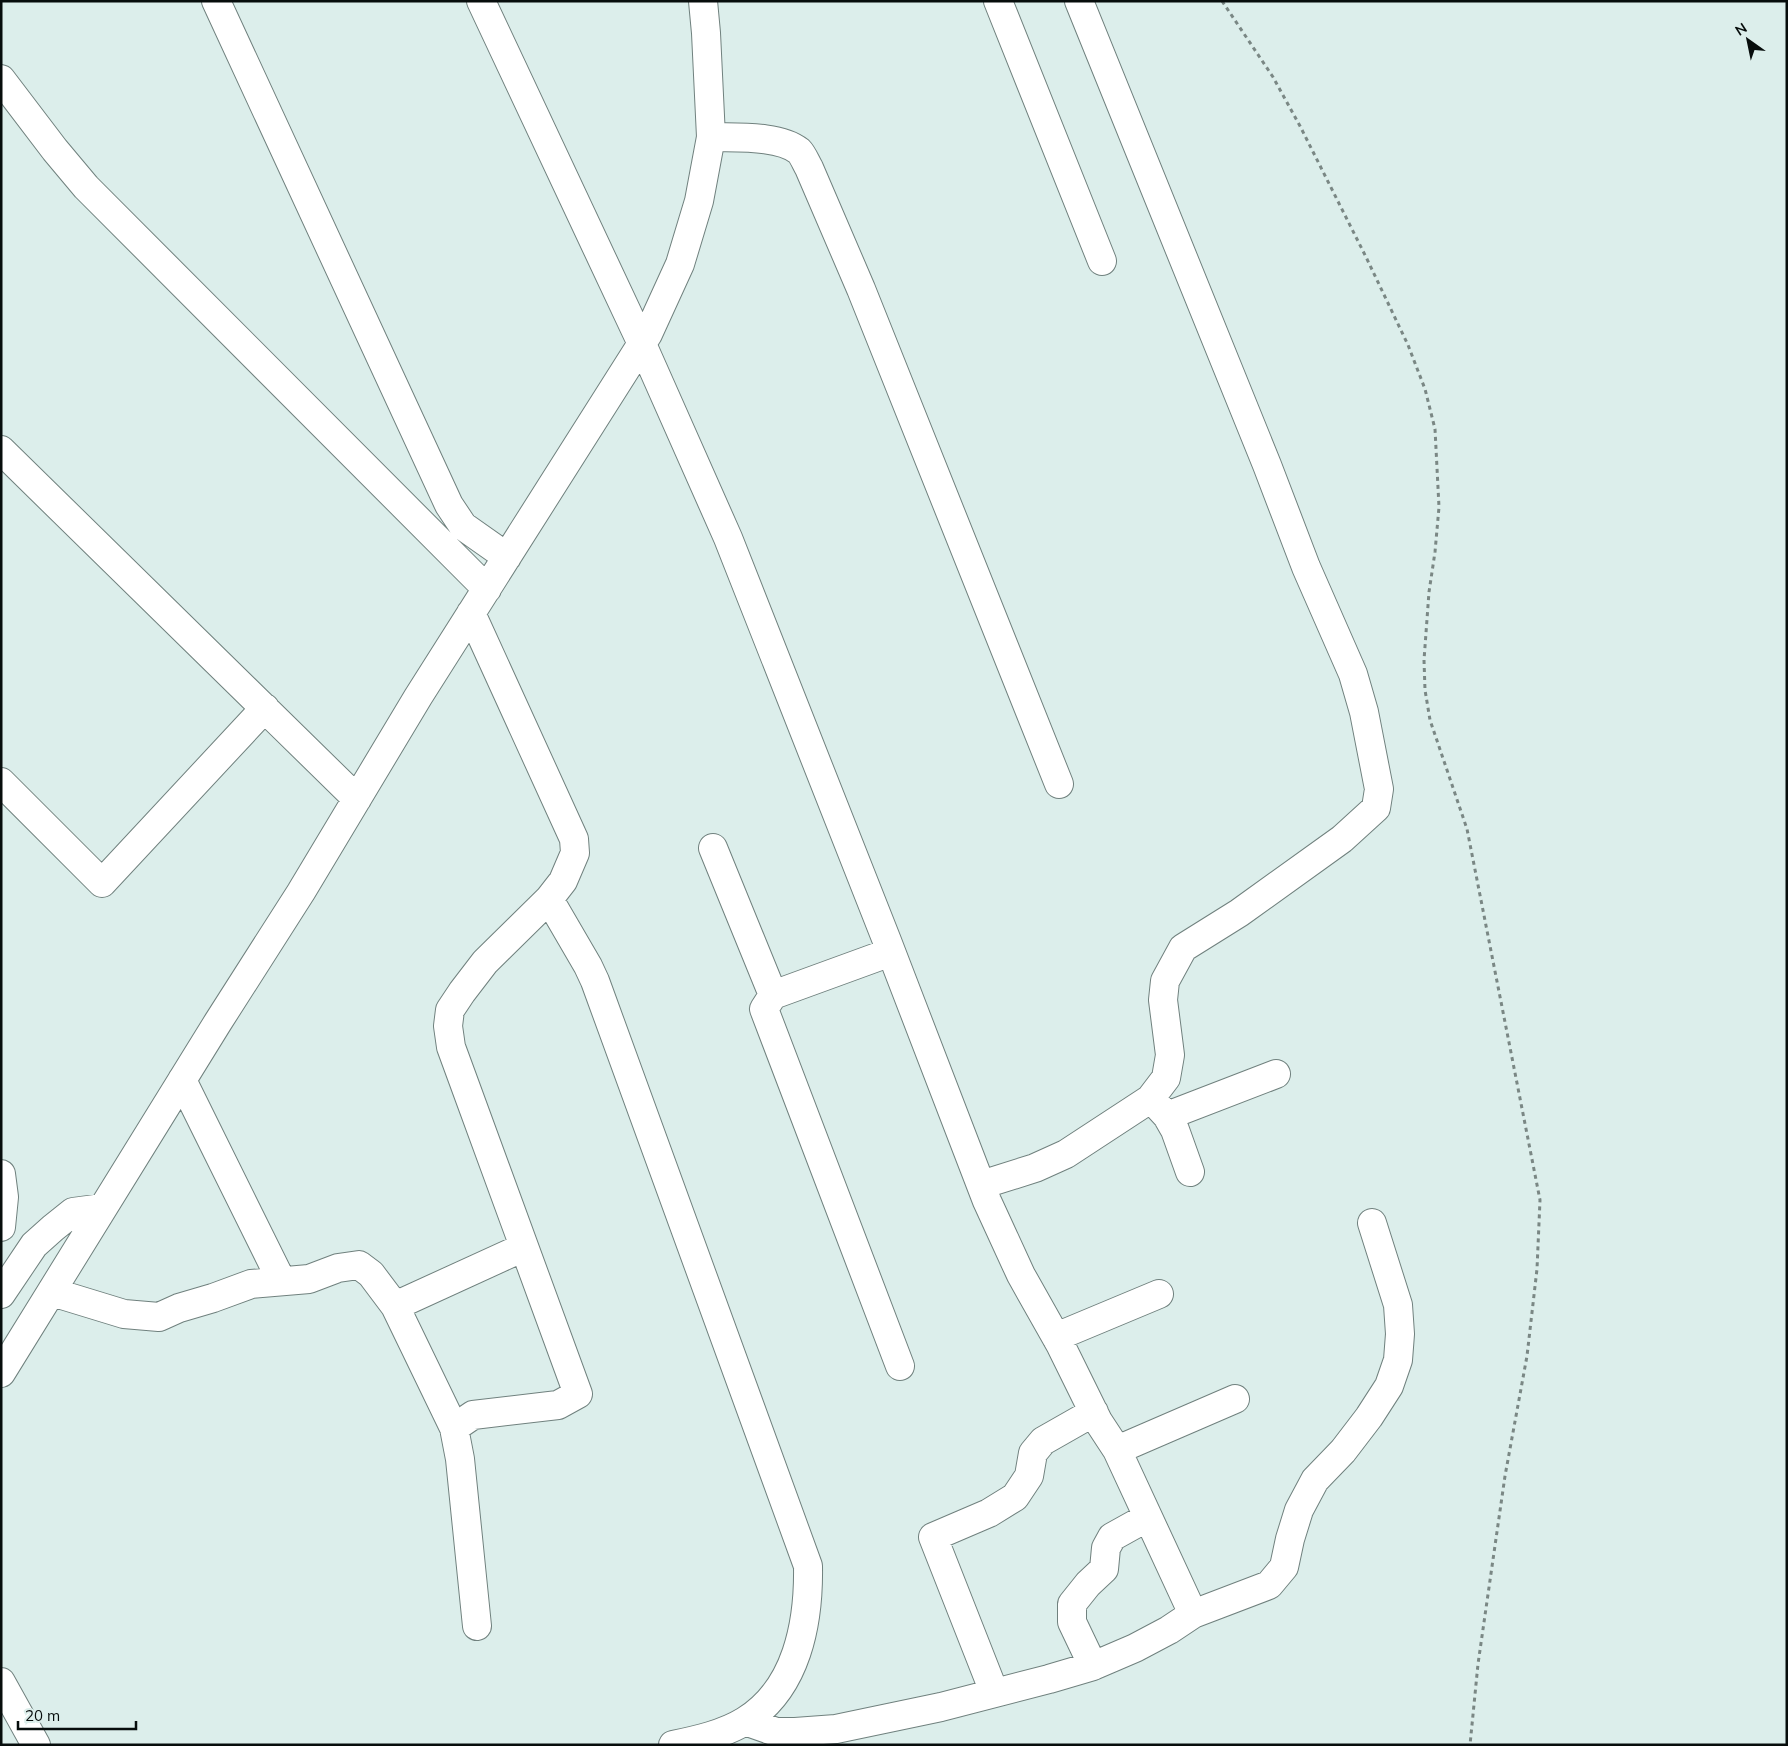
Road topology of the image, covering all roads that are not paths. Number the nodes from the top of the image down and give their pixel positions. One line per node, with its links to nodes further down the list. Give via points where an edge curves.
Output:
1 (216, 1): 11 (street, via 449,505 463,526)
2 (481, 1): 9 (street)
3 (703, 1): 7 (street)
4 (998, 1): 8 (street)
5 (1078, 1): 24 (street, via 1306,567 1353,674 1379,789 1376,808 1342,839 1239,913 1183,948 1164,981 1163,1000 1170,1055)
6 (1, 79): 12 (street, via 86,187)
7 (712, 137): 9 (street, via 699,201 680,264); 16 (street, via 782,143 799,152 809,168 861,289)
8 (1102, 261)
9 (642, 344): 11 (street); 20 (street, via 728,538)
10 (1, 450): 14 (street)
11 (507, 557): 12 (street)
12 (487, 589): 13 (street)
13 (472, 613): 17 (street); 19 (street, via 574,839 575,853 570,867 564,881)
14 (265, 708): 15 (street, via 102,883); 17 (street)
15 (1, 782)
16 (1059, 784)
17 (357, 799): 23 (street)
18 (713, 848): 21 (street)
19 (549, 899): 31 (street, via 485,962 450,1010 448,1026 451,1047); 50 (street, via 595,981 808,1566 805,1618 797,1654 785,1680 768,1702)
20 (891, 952): 21 (street); 27 (street)
21 (773, 995): 38 (street, via 764,1009 768,1023)
22 (1276, 1074): 24 (street)
23 (182, 1080): 28 (street); 32 (street)
24 (1159, 1107): 25 (street, via 1174,1130); 27 (street, via 1035,1168)
25 (1190, 1172)
26 (1, 1174): 30 (street, via 4,1197)
27 (981, 1185): 37 (street, via 1021,1275)
28 (103, 1208): 33 (street); 34 (street, via 74,1212 34,1244)
29 (1372, 1223): 45 (street, via 1398,1304 1398,1360 1389,1386 1343,1451 1315,1480 1299,1510 1284,1567 1269,1585)
30 (1, 1227)
31 (524, 1247): 36 (street); 42 (street, via 578,1394 558,1405 474,1415)
32 (281, 1280): 33 (street, via 251,1284 159,1317 124,1314); 36 (street, via 309,1279 338,1268 359,1265 371,1274)
33 (52, 1292): 39 (street)
34 (1, 1294)
35 (1159, 1294): 37 (street)
36 (395, 1306): 42 (street)
37 (1056, 1336): 41 (street)
38 (900, 1366)
39 (1, 1373)
40 (1235, 1399): 43 (street)
41 (1094, 1412): 43 (street); 49 (street, via 1044,1440 1033,1453 1029,1476 1015,1497 989,1513 932,1537)
42 (454, 1428): 46 (street)
43 (1117, 1450): 44 (street)
44 (1148, 1517): 45 (street); 47 (street, via 1112,1536 1106,1548 1104,1569 1072,1604 1072,1622)
45 (1193, 1614): 47 (street, via 1135,1648)
46 (477, 1626)
47 (1093, 1666): 49 (street)
48 (1, 1682): 51 (street)
49 (994, 1692): 50 (street, via 942,1707 836,1729 776,1732)
50 (745, 1721): 52 (street, via 719,1733)
51 (36, 1745)
52 (673, 1745)

